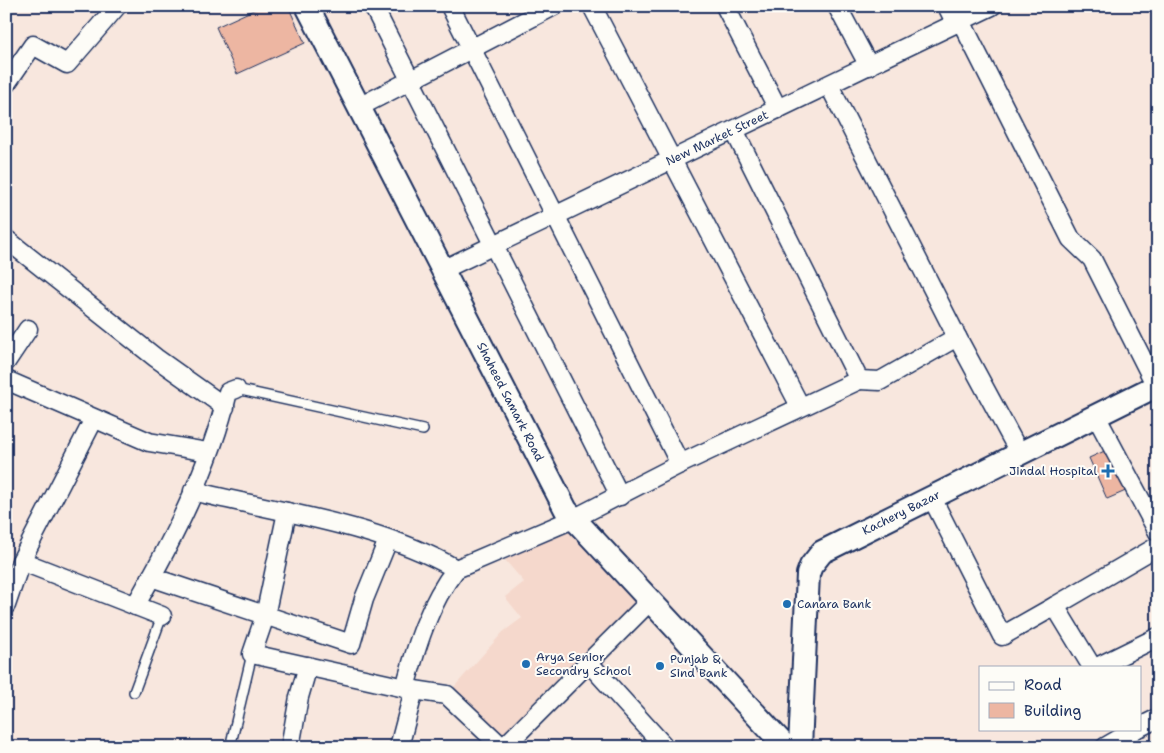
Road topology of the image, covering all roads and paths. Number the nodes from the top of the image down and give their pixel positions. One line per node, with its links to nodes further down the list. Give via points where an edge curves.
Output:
1 (117, 6): 15 (street, via 67,64 33,45)
2 (307, 6): 17 (street, Shaheed Samark Road)
3 (373, 6): 14 (street)
4 (450, 6): 12 (street)
5 (554, 6): 12 (street)
6 (592, 6): 20 (street)
7 (725, 6): 18 (street)
8 (837, 6): 13 (street)
9 (947, 6): 11 (street)
10 (992, 6): 11 (street, New Market Street)
11 (959, 22): 13 (street, New Market Street); 30 (street, via 1071,238 1092,259)
12 (472, 49): 14 (street); 21 (street)
13 (869, 66): 16 (street, New Market Street)
14 (410, 80): 17 (street); 23 (street)
15 (6, 84)
16 (829, 85): 18 (street, New Market Street); 26 (street)
17 (358, 107): 24 (street, Shaheed Samark Road)
18 (778, 109): 19 (street, New Market Street)
19 (734, 130): 20 (street, New Market Street); 29 (street)
20 (672, 160): 21 (street, New Market Street); 32 (street)
21 (556, 216): 23 (street, New Market Street); 39 (street)
22 (6, 239): 33 (street, via 156,358)
23 (493, 246): 24 (street, New Market Street); 41 (street)
24 (442, 270): 44 (street, Shaheed Samark Road)
25 (28, 329): 27 (street)
26 (957, 338): 29 (street, via 880,382); 38 (street)
27 (6, 362)
28 (6, 380): 35 (street)
29 (859, 380): 32 (street)
30 (1157, 386): 34 (street, Kachery Bazar)
31 (236, 389): 33 (street, via 228,392); 36 (lane)
32 (800, 406): 39 (street)
33 (225, 407): 37 (street)
34 (1096, 416): 38 (street, Kachery Bazar); 45 (street)
35 (94, 419): 37 (street, via 149,442); 48 (street)
36 (423, 430)
37 (208, 452): 40 (street)
38 (1020, 454): 42 (street, Kachery Bazar)
39 (680, 464): 41 (street)
40 (193, 491): 43 (street); 50 (street)
41 (620, 496): 44 (street)
42 (932, 498): 54 (street, via 1002,636); 74 (street, Kachery Bazar, via 822,552 810,566)
43 (287, 512): 46 (street); 56 (street)
44 (573, 520): 49 (street); 51 (street, Shaheed Samark Road)
45 (1158, 532)
46 (388, 540): 49 (street, via 432,556); 56 (street, via 367,590 351,644)
47 (1158, 546): 54 (street)
48 (21, 561): 52 (street); 53 (street)
49 (456, 570): 63 (street, via 446,582 418,642)
50 (151, 577): 53 (street); 56 (street)
51 (650, 601): 59 (street); 73 (street, Shaheed Samark Road)
52 (6, 605)
53 (134, 606): 55 (street)
54 (1055, 606): 61 (street)
55 (162, 616): 64 (lane)
56 (265, 616): 58 (street)
57 (1158, 637): 62 (street)
58 (252, 654): 60 (street); 68 (lane)
59 (588, 662): 71 (street); 72 (street)
60 (308, 666): 63 (street); 69 (street)
61 (1091, 666)
62 (1099, 666)
63 (409, 689): 70 (street); 71 (street, via 447,695)
64 (134, 692)
65 (1158, 718): 66 (street)
66 (1142, 725)
67 (1132, 730): 75 (street)
68 (232, 739)
69 (290, 747)
70 (399, 747)
71 (503, 747)
72 (665, 747)
73 (786, 747)
74 (800, 747)
75 (1105, 747)

